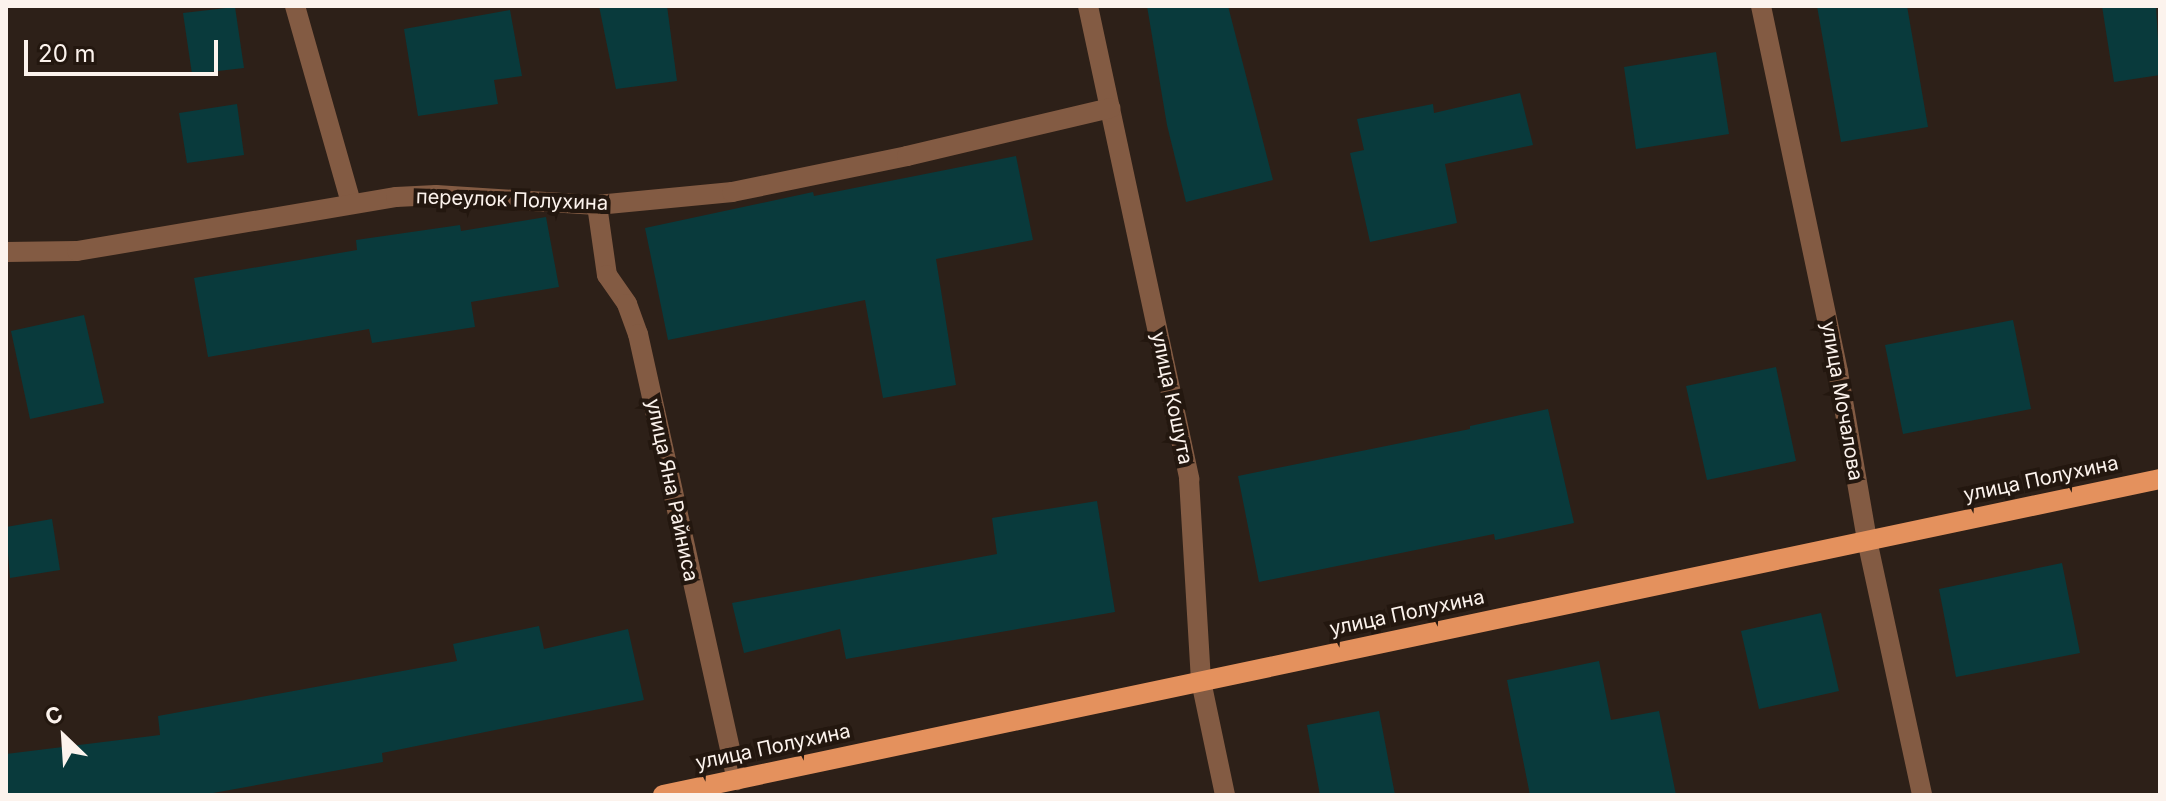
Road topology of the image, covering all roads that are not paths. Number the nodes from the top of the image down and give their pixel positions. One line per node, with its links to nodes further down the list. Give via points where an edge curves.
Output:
1 (295, 6): 5 (street)
2 (1088, 6): 4 (street, улица Кошута)
3 (1761, 6): 9 (street, улица Мочалова, via 1838,372)
4 (1110, 108): 6 (street, переулок Полухина, via 732,192); 10 (street, улица Кошута, via 1189,479)
5 (351, 203): 6 (street, переулок Полухина, via 436,195); 7 (street, переулок Полухина, via 77,251)
6 (597, 205): 11 (street, улица Яна Райниса, via 607,275 627,304 638,334)
7 (6, 252)
8 (2160, 479): 9 (main road, улица Полухина)
9 (1867, 540): 10 (main road, улица Полухина); 14 (street, улица Мочалова)
10 (1201, 681): 11 (main road, улица Полухина); 13 (street, улица Кошута)
11 (737, 780): 12 (main road, улица Полухина)
12 (663, 795)
13 (1225, 795)
14 (1922, 795)

